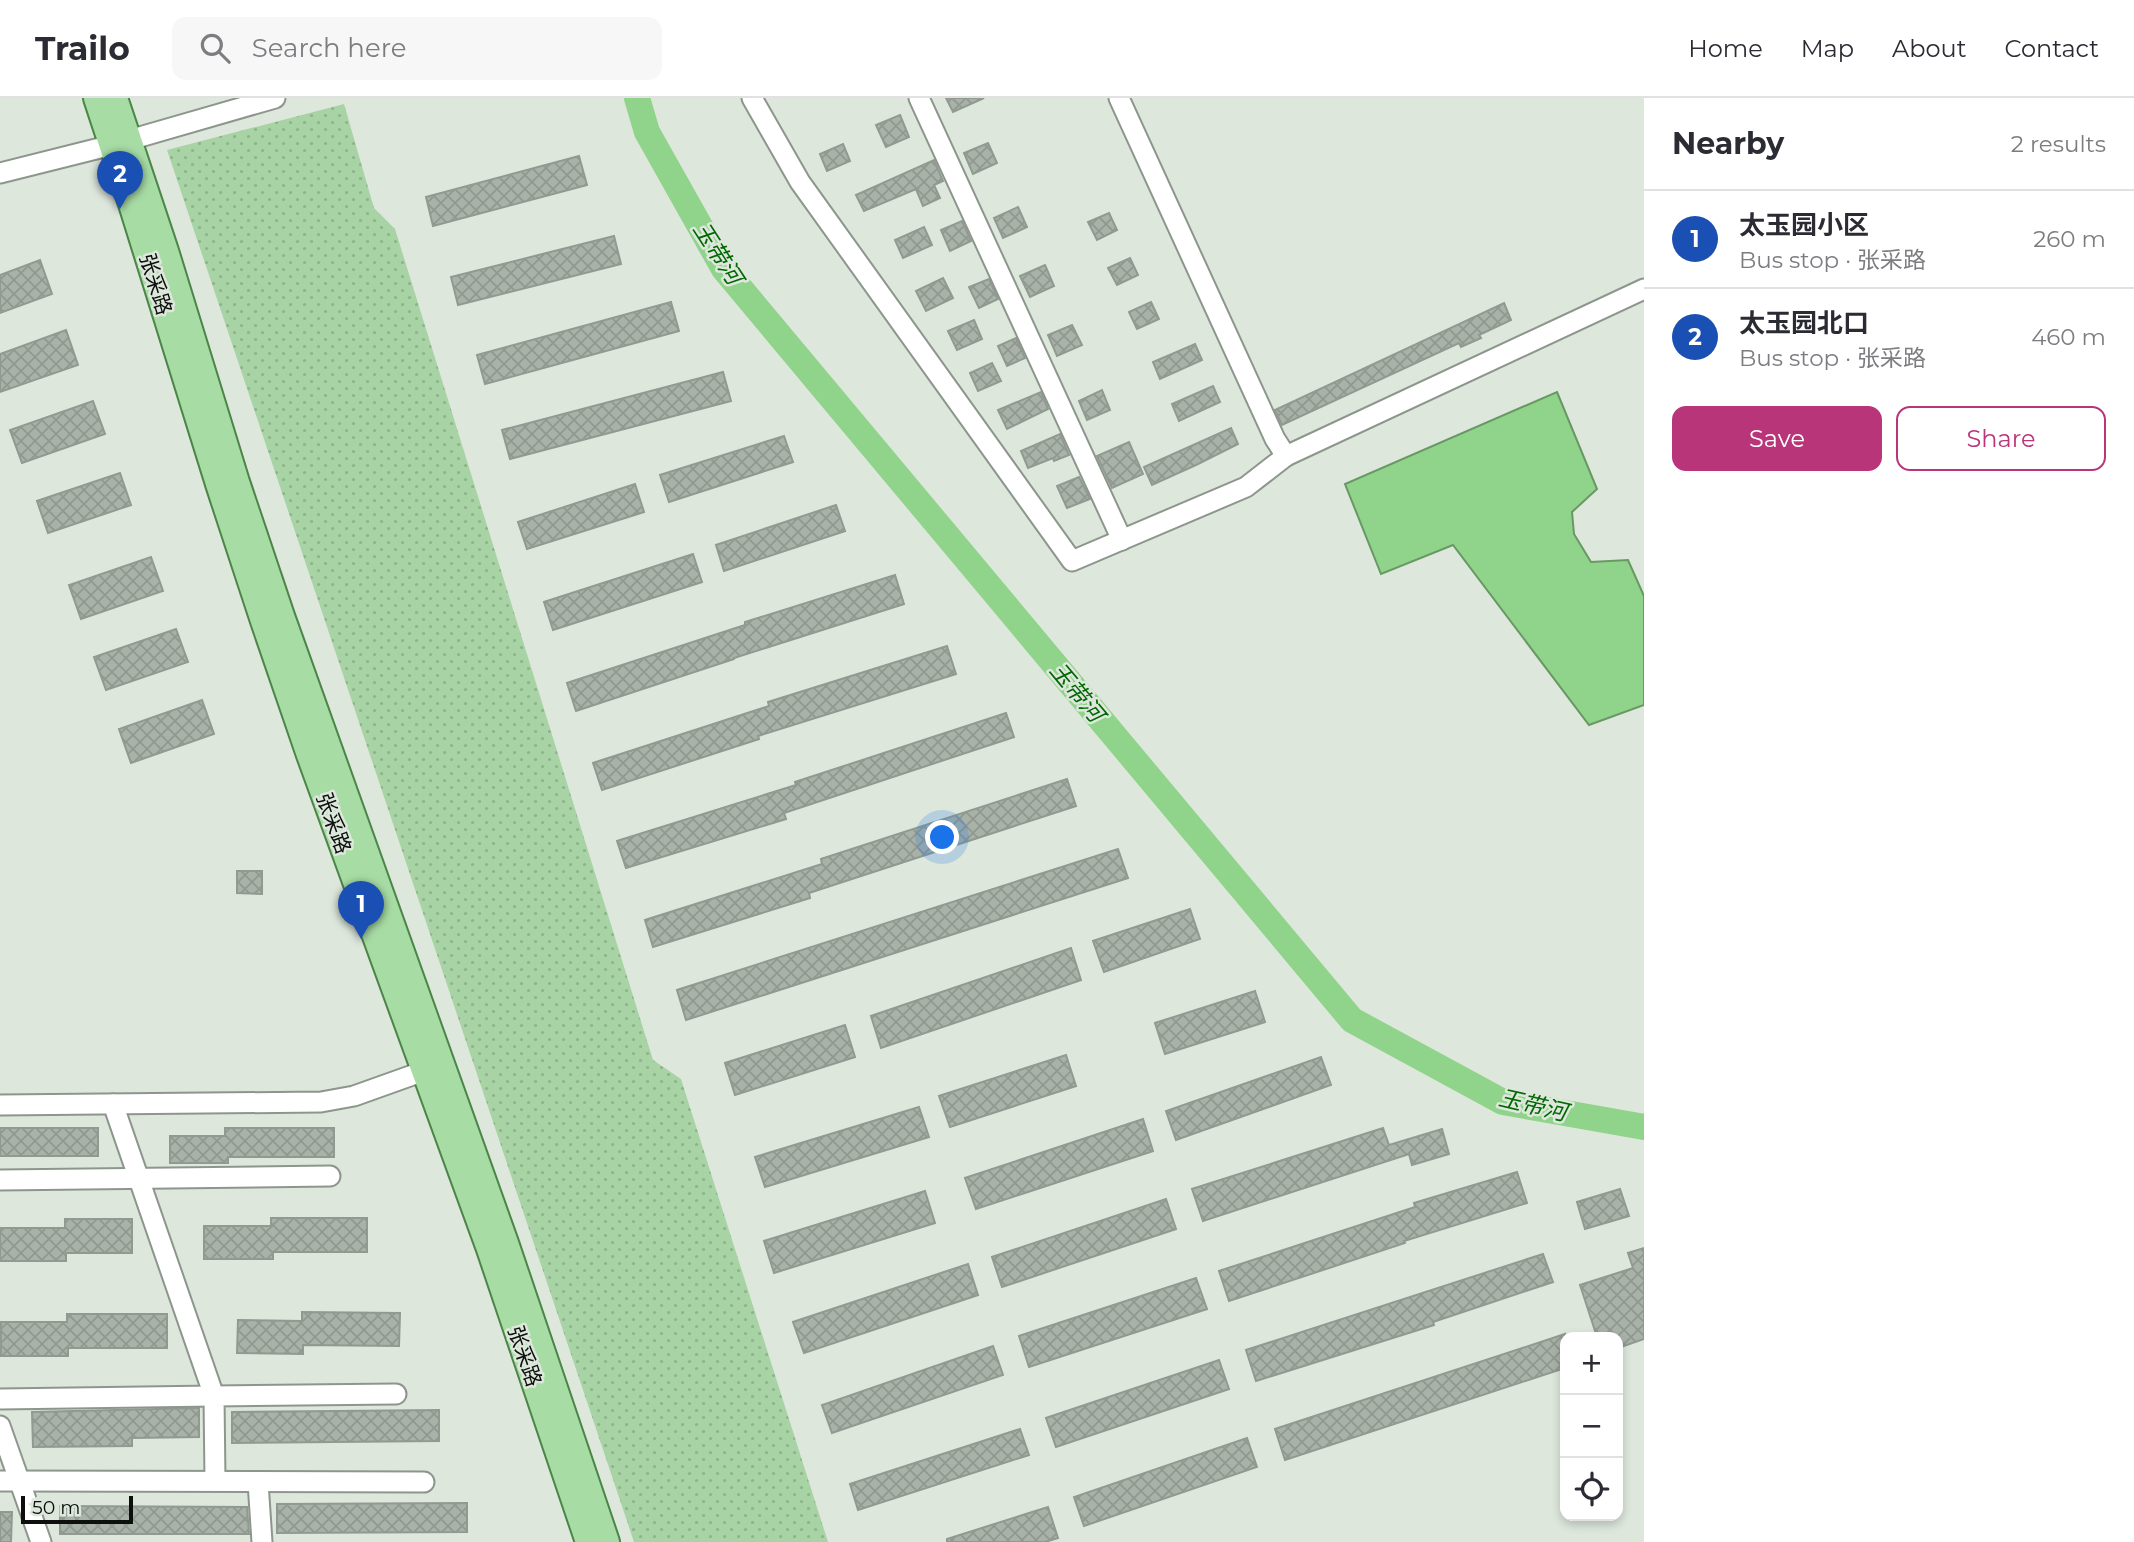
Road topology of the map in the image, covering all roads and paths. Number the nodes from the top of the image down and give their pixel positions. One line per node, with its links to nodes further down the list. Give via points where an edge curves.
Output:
1 (96, 98): 7 (main road, 张采路)
2 (115, 98): 7 (main road, 张采路)
3 (275, 98): 7 (street)
4 (751, 98): 11 (street, via 800,183 1072,561)
5 (919, 98): 11 (street)
6 (1119, 98): 10 (street)
7 (121, 142): 8 (street); 12 (main road, 张采路, via 219,487 263,621 309,755)
8 (0, 173)
9 (1644, 289): 10 (street)
10 (1286, 456): 11 (street, via 1246,487)
11 (1122, 540)
12 (433, 1068): 13 (street, via 354,1096 321,1102); 28 (main road, 张采路); 29 (main road, 张采路, via 506,1243)
13 (113, 1104): 14 (street); 16 (street)
14 (0, 1105)
15 (330, 1176): 16 (street)
16 (139, 1178): 17 (street); 19 (street)
17 (0, 1180)
18 (396, 1394): 19 (street)
19 (214, 1396): 20 (street); 23 (street)
20 (0, 1399)
21 (0, 1426): 22 (street)
22 (10, 1481): 23 (street); 26 (street)
23 (215, 1482): 24 (street)
24 (258, 1482): 25 (street); 27 (street)
25 (424, 1482)
26 (41, 1542)
27 (262, 1542)
28 (588, 1542)
29 (607, 1542)

